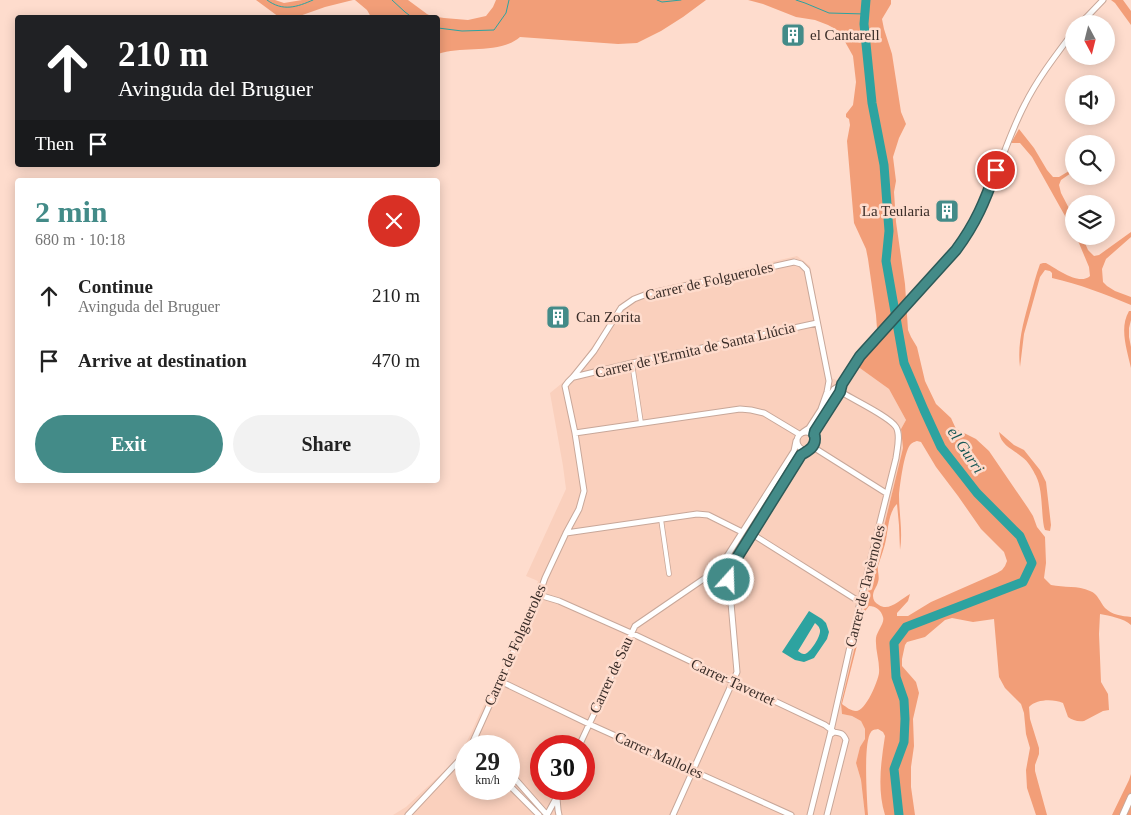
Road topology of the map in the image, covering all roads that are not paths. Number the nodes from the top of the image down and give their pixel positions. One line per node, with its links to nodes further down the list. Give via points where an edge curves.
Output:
1 (1103, 0): 2 (street)
2 (1089, 15)
3 (1065, 43): 7 (street, via 1024,104 969,232 860,356)
4 (817, 322): 5 (street, Carrer de l'Ermita de Santa Llúcia); 6 (street, Carrer de Folgueroles, via 806,270 802,264 794,262 656,292 634,299 621,308); 9 (street, Carrer de Folgueroles, via 828,381)
5 (632, 363): 6 (street, Carrer de l'Ermita de Santa Llúcia); 10 (street)
6 (573, 377): 11 (street, Carrer de Folgueroles, via 565,386)
7 (842, 384): 8 (street); 9 (street, via 834,389)
8 (836, 400): 13 (street); 16 (street, Carrer de Tavèrnoles, via 843,393 896,427 896,458)
9 (822, 409): 12 (street, via 809,428)
10 (641, 423): 11 (street); 12 (street, via 752,410)
11 (575, 433): 18 (street, Carrer de Folgueroles, via 584,491 579,509)
12 (801, 433): 13 (street, via 809,432); 14 (street)
13 (814, 436): 15 (street)
14 (796, 441): 15 (street, via 800,449); 19 (street, Carrer de Sau, via 794,451)
15 (811, 448): 16 (street); 20 (street, via 801,455)
16 (886, 493): 25 (street, Carrer de Tavèrnoles)
17 (661, 519): 18 (street); 19 (street, via 697,514); 22 (street)
18 (566, 532): 24 (street, Carrer de Folgueroles)
19 (742, 532): 21 (street, Carrer de Sau)
20 (752, 534): 23 (street, via 730,569); 25 (street)
21 (715, 571): 23 (street); 26 (street, Carrer de Sau, via 635,626)
22 (669, 574)
23 (729, 580): 28 (street, via 737,672)
24 (539, 595): 26 (street, Carrer Tavertet); 27 (street, Carrer de Folgueroles)
25 (860, 602): 30 (street, Carrer de Tavèrnoles)
26 (631, 633): 28 (street, Carrer Tavertet); 29 (street, Carrer de Sau)
27 (500, 681): 29 (street, Carrer Malloles); 31 (street, Carrer de Folgueroles)
28 (732, 681): 30 (street, Carrer Tavertet, via 825,725); 34 (street)
29 (589, 724): 32 (street, Carrer de Sau); 34 (street, Carrer Malloles)
30 (832, 732): 46 (street, Carrer de Tavèrnoles); 47 (street, via 841,732 846,740)
31 (476, 735)
32 (584, 735)
33 (455, 765): 40 (street)
34 (693, 770): 44 (street); 45 (street, Carrer Malloles)
35 (520, 784): 42 (street)
36 (520, 795): 41 (street)
37 (1131, 797): 48 (street)
38 (556, 800): 42 (street)
39 (557, 800): 43 (street)
40 (408, 815)
41 (539, 815)
42 (547, 815)
43 (560, 815)
44 (673, 815)
45 (791, 815)
46 (810, 815)
47 (827, 815)
48 (1123, 815)

